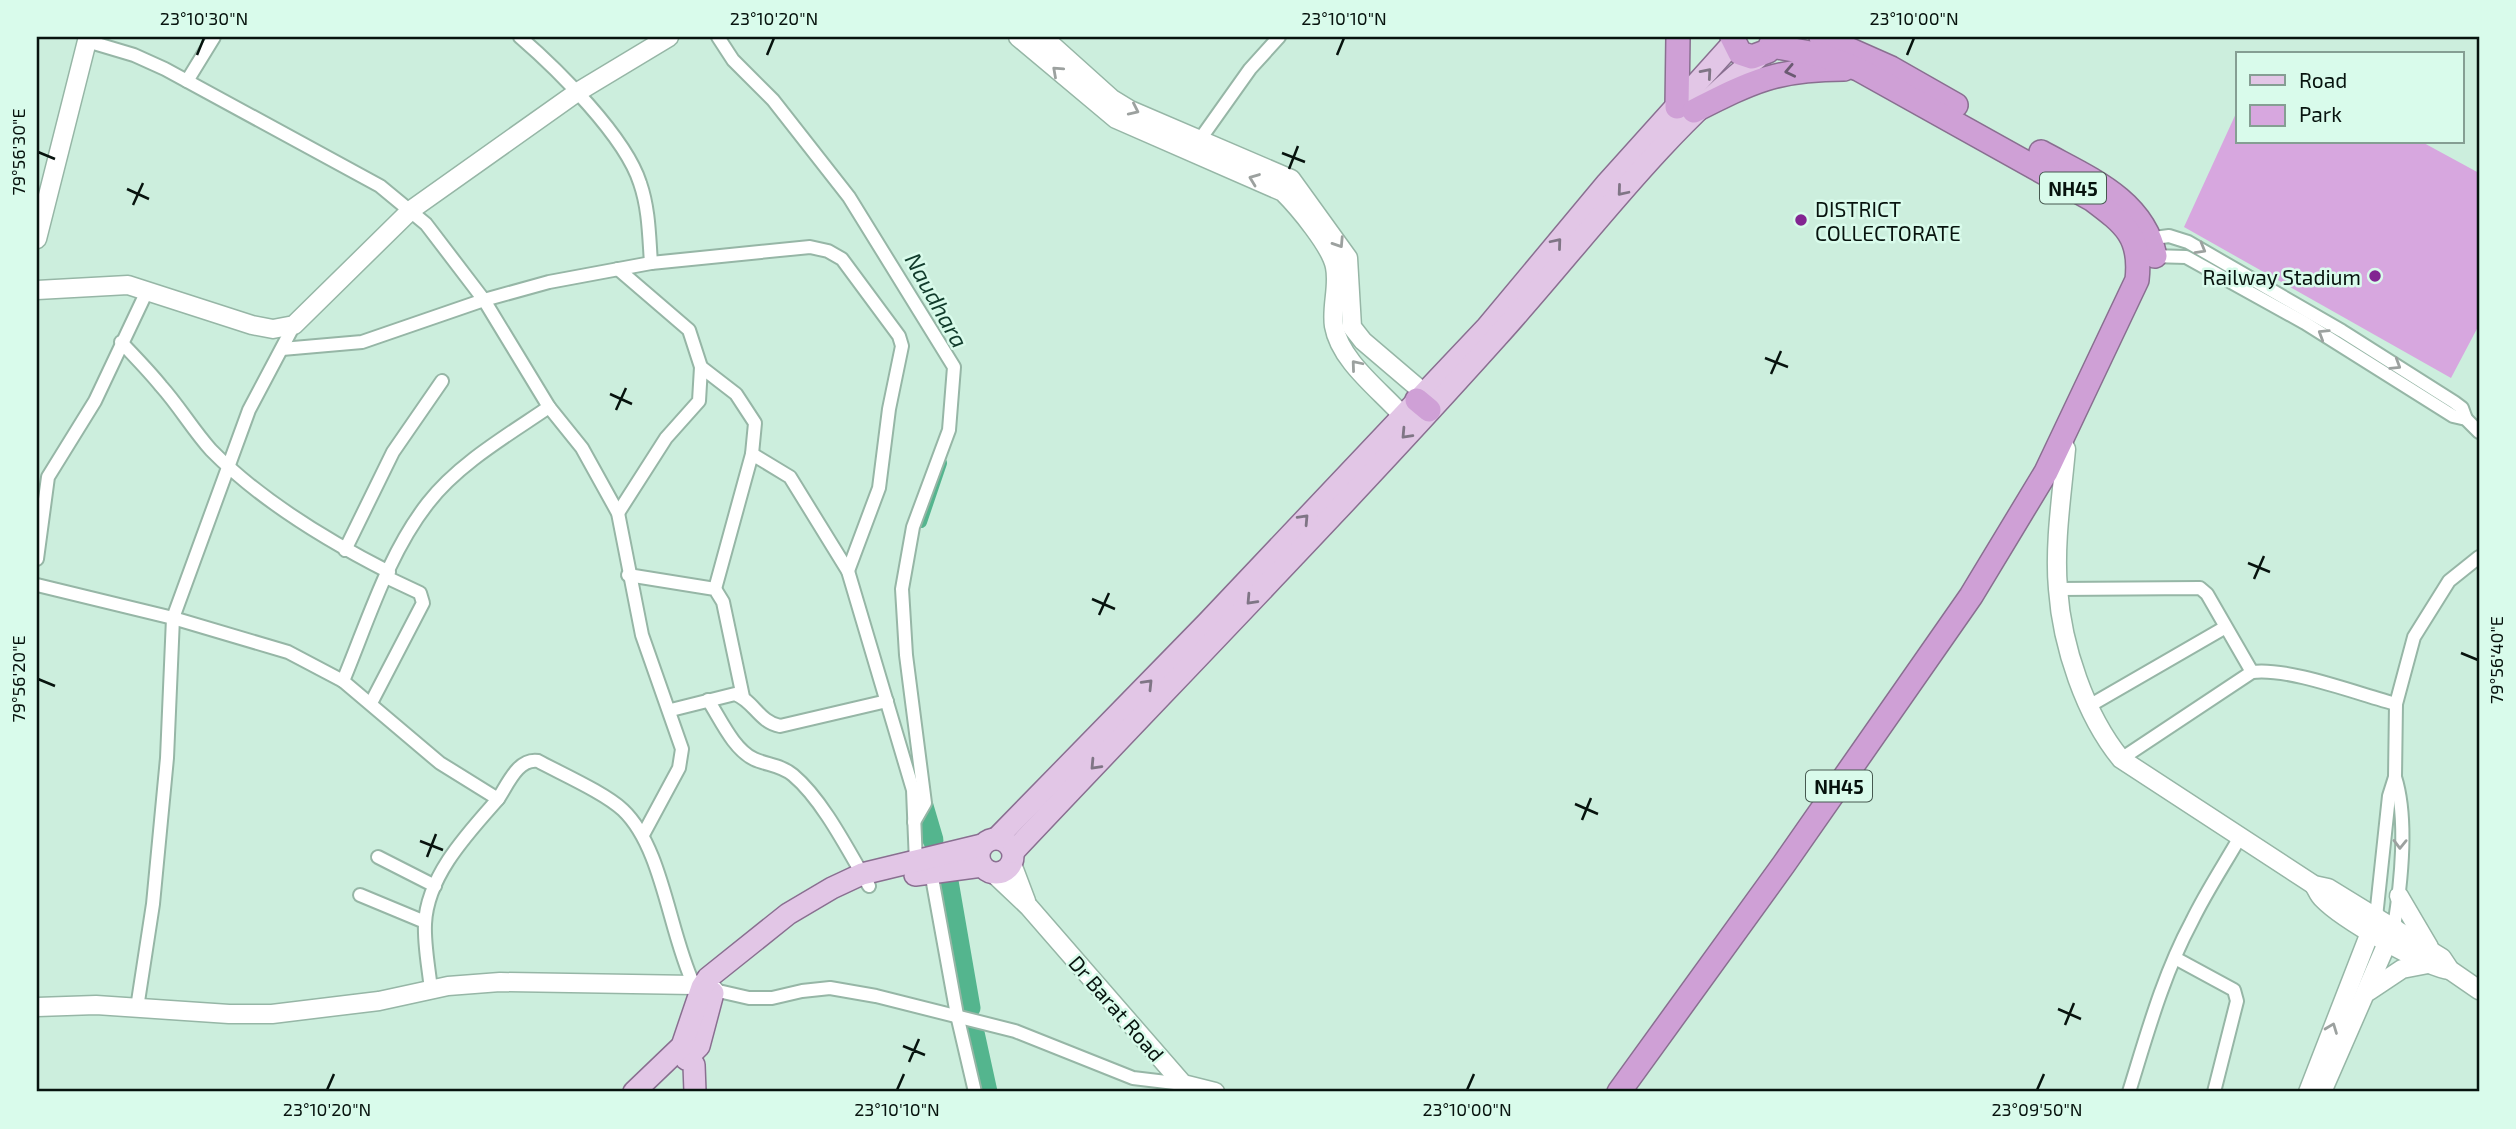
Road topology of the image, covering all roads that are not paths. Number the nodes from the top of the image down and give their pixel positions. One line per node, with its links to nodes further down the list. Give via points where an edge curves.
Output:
1 (214, 37): 14 (street)
2 (520, 37): 15 (street)
3 (669, 37): 15 (street)
4 (718, 37): 63 (street, via 849,197 954,367 949,430 914,527 902,589 925,803)
5 (1018, 37): 18 (street, one-way to 5, via 1115,119)
6 (1043, 37): 17 (street, one-way to 17, via 1112,99)
7 (1279, 37): 17 (street)
8 (1678, 37): 16 (highway)
9 (1822, 37): 21 (highway, NH45, via 1891,68 2090,179 2129,205)
10 (88, 39): 14 (street); 20 (street)
11 (1728, 39): 12 (highway, NH45, via 1740,53); 16 (main road, one-way to 11)
12 (1768, 46): 13 (highway, NH45, via 1821,55); 16 (main road)
13 (1858, 69): 16 (highway, one-way to 16, via 1801,69 1773,75); 21 (highway, NH45, via 2093,200)
14 (187, 81): 19 (street, via 338,161)
15 (576, 93): 19 (street); 22 (street, via 629,159 640,181)
16 (1686, 109): 32 (main road, via 1607,183)
17 (1201, 138): 18 (street); 32 (street, one-way to 32, via 1278,172 1300,188 1348,258 1352,327)
18 (1190, 154): 32 (street, one-way to 18, via 1353,361 1341,344 1334,326 1335,265 1297,206 1265,183)
19 (411, 210): 26 (street); 27 (street)
20 (37, 239)
21 (2145, 248): 34 (street, one-way to 21, via 2453,416 2305,323 2186,257); 34 (street, one-way to 34, via 2169,236 2188,242 2454,402); 36 (highway, NH45, via 2137,280)
22 (651, 263): 23 (street); 43 (street, via 810,247 828,251 842,260 899,336 900,363 879,488)
23 (618, 270): 26 (street); 30 (street, via 689,330)
24 (37, 290): 25 (street, via 128,285)
25 (147, 291): 27 (street, via 252,326); 28 (street)
26 (484, 300): 29 (street, via 362,342); 33 (street)
27 (294, 325): 29 (street)
28 (121, 342): 38 (street); 42 (street, via 95,401 48,477)
29 (282, 349): 38 (street, via 249,410)
30 (701, 366): 37 (street, via 736,394 755,423); 39 (street, via 699,401 666,438)
31 (442, 381): 40 (street, via 393,452)
32 (1418, 404): 66 (main road)
33 (549, 407): 39 (street, via 582,448); 44 (street, via 456,475 429,501 408,530)
34 (2466, 419): 35 (street)
35 (2479, 432)
36 (2063, 444): 48 (street); 91 (highway, NH45, via 1955,618)
37 (752, 454): 43 (street, via 790,477); 47 (street)
38 (228, 465): 40 (street); 49 (street)
39 (618, 513): 45 (street)
40 (345, 550): 44 (street)
41 (2479, 557): 57 (street, via 2449,581 2414,637)
42 (37, 559)
43 (848, 571): 55 (street)
44 (388, 574): 52 (street); 56 (street, via 424,597)
45 (628, 575): 47 (street); 59 (street, via 642,635)
46 (37, 585): 49 (street)
47 (715, 589): 53 (street, via 723,602)
48 (2058, 589): 50 (street, via 2200,588); 58 (street, via 2070,649)
49 (173, 618): 52 (street, via 288,652); 83 (street, via 166,771)
50 (2224, 628): 51 (street); 58 (street)
51 (2252, 672): 57 (street, via 2288,675); 60 (street)
52 (343, 681): 56 (street)
53 (743, 697): 54 (street, via 734,694); 55 (street, via 769,724 780,726)
54 (708, 700): 59 (street); 69 (street, via 740,748 794,775)
55 (887, 701): 63 (street, via 913,790)
56 (371, 703): 62 (street, via 440,763)
57 (2396, 704): 61 (street)
58 (2090, 706): 60 (street, via 2103,737)
59 (671, 710): 64 (street, via 682,749 680,768)
60 (2120, 759): 65 (street)
61 (2395, 777): 72 (street, one-way to 72, via 2400,794); 74 (street)
62 (498, 799): 64 (street, via 522,765 538,761 622,808); 70 (street, via 449,859)
63 (914, 821): 68 (street)
64 (644, 834): 78 (street, via 683,961)
65 (2240, 837): 74 (street, via 2314,885 2322,899); 77 (street)
66 (996, 856): 68 (main road); 86 (street, Dr Barat Road, via 1029,908)
67 (378, 857): 70 (street)
68 (924, 868): 69 (main road); 84 (street)
69 (866, 880): 78 (main road)
70 (435, 886): 73 (street)
71 (360, 895): 73 (street)
72 (2399, 896): 75 (street); 76 (street)
73 (425, 922): 79 (street)
74 (2373, 924): 75 (street); 94 (street, one-way to 74)
75 (2391, 934): 76 (street); 81 (street)
76 (2429, 957): 80 (street, via 2442,958 2450,970); 81 (street)
77 (2175, 958): 92 (street); 93 (street, via 2234,990 2237,1001)
78 (703, 987): 79 (street, via 500,982); 84 (street, via 749,998 830,988); 85 (main road, via 704,1033)
79 (431, 990): 83 (street, via 272,1014)
80 (2479, 990)
81 (2365, 993): 95 (street)
82 (37, 1007): 83 (street)
83 (137, 1008)
84 (957, 1015): 86 (street, via 1015,1031 1133,1078); 89 (street)
85 (686, 1052): 87 (main road); 88 (main road, via 697,1076)
86 (1183, 1084): 90 (street)
87 (634, 1092)
88 (695, 1092)
89 (975, 1092)
90 (1215, 1092)
91 (1619, 1092)
92 (2129, 1092)
93 (2214, 1092)
94 (2308, 1092)
95 (2322, 1092)

